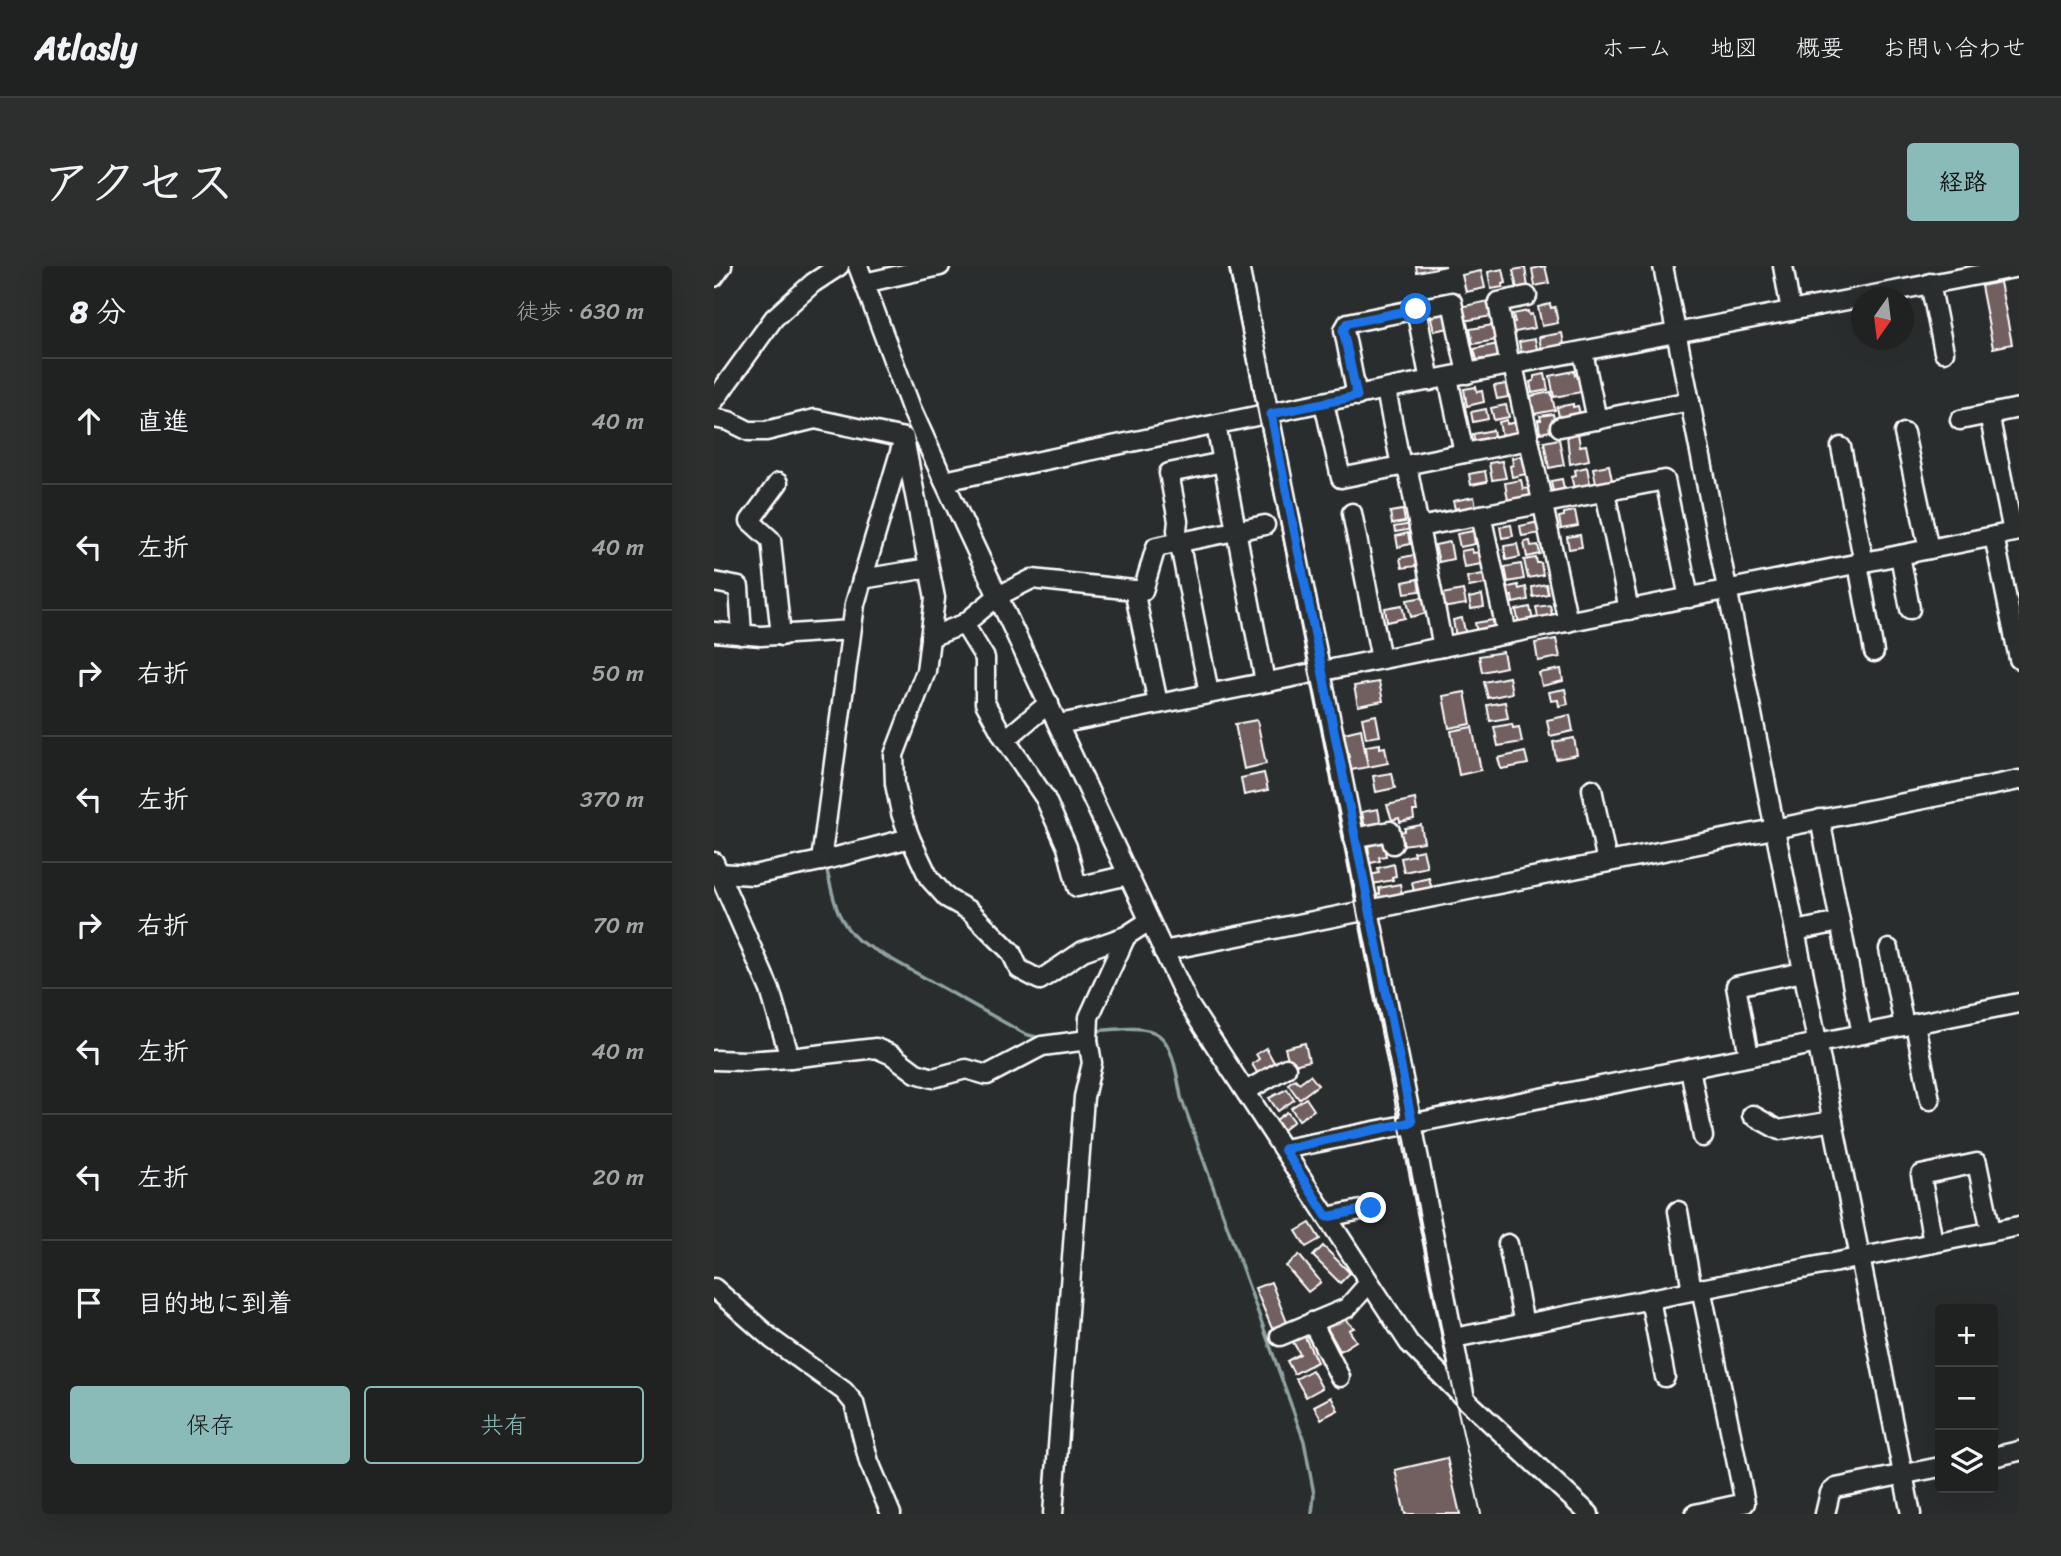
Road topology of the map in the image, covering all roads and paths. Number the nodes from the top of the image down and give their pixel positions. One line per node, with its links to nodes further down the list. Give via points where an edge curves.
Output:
1 (722, 266): 9 (street)
2 (839, 266): 22 (street, via 774,317)
3 (940, 266): 8 (street)
4 (1239, 266): 27 (street)
5 (1662, 266): 14 (street)
6 (1783, 266): 13 (street)
7 (2018, 269): 10 (street)
8 (861, 274): 25 (street)
9 (714, 276)
10 (1930, 284): 13 (street); 16 (street)
11 (1527, 296): 17 (street, via 1498,302)
12 (1416, 309): 18 (street, via 1452,302); 19 (street); 21 (street, via 1348,323 1343,330)
13 (1791, 311): 14 (street)
14 (1677, 334): 15 (street); 23 (street)
15 (1583, 352): 17 (street); 30 (street)
16 (1944, 352)
17 (1511, 365): 18 (street); 36 (street)
18 (1467, 374): 19 (street)
19 (1439, 379): 20 (street); 38 (street)
20 (1386, 390): 21 (street); 40 (street)
21 (1357, 396): 24 (street)
22 (714, 401)
23 (1690, 401): 30 (street); 60 (street)
24 (1324, 402): 27 (street); 40 (street, via 1341,478)
25 (911, 408): 35 (street); 41 (street)
26 (2019, 408): 28 (street)
27 (1271, 414): 32 (street); 77 (street)
28 (1989, 414): 31 (street); 50 (street)
29 (714, 418): 35 (street, via 749,432 815,419)
30 (1597, 420): 33 (street)
31 (1960, 420)
32 (1216, 425): 39 (street); 41 (street)
33 (1560, 427)
34 (1904, 433): 53 (street)
35 (904, 438): 56 (street); 57 (street)
36 (1529, 440): 38 (street); 44 (street)
37 (1841, 447): 55 (street)
38 (1464, 453): 40 (street)
39 (1223, 462): 49 (street); 52 (street, via 1169,473)
40 (1404, 465): 48 (street)
41 (944, 481): 61 (street)
42 (778, 483): 71 (street, via 750,521 771,540)
43 (1605, 492): 44 (street); 62 (street, via 1665,480); 64 (street)
44 (1543, 503): 46 (street); 65 (street)
45 (1352, 513): 75 (street)
46 (1481, 515): 48 (street); 69 (street)
47 (1265, 525): 49 (street)
48 (1419, 527): 73 (street)
49 (1236, 530): 52 (street); 78 (street)
50 (2016, 532): 51 (street)
51 (1994, 536): 53 (street); 76 (street)
52 (1179, 542): 59 (street, via 1156,547 1143,591); 79 (street)
53 (1929, 550): 54 (street)
54 (1900, 555): 55 (street); 63 (street)
55 (1861, 563): 60 (street); 74 (street)
56 (929, 568): 57 (street); 72 (street, via 935,598)
57 (862, 579): 67 (street)
58 (714, 582): 70 (street, via 739,587)
59 (1134, 590): 61 (street, via 1032,579); 81 (street)
60 (1728, 590): 62 (street); 87 (street)
61 (998, 596): 66 (street); 80 (street)
62 (1689, 598): 64 (street)
63 (1910, 609)
64 (1629, 610): 65 (street)
65 (1568, 622): 69 (street)
66 (964, 624): 72 (street); 83 (street, via 985,658 985,703)
67 (851, 630): 71 (street); 91 (street)
68 (714, 632): 70 (street)
69 (1507, 634): 73 (street)
70 (742, 635): 71 (street)
71 (781, 636)
72 (930, 637): 88 (street, via 926,671 894,755 899,803)
73 (1443, 647): 75 (street)
74 (1874, 652)
75 (1381, 659): 77 (street)
76 (2019, 659)
77 (1321, 671): 78 (street); 89 (street)
78 (1265, 682): 79 (street)
79 (1209, 693): 81 (street)
80 (1049, 703): 82 (street); 83 (street)
81 (1157, 704): 82 (street)
82 (1059, 724): 94 (street)
83 (1006, 740): 94 (street, via 1045,798 1067,847 1077,887)
84 (2019, 780): 86 (street)
85 (1592, 789): 92 (street)
86 (1820, 819): 87 (street); 97 (street)
87 (1775, 829): 92 (street); 98 (street)
88 (910, 838): 91 (street); 99 (street, via 929,878 947,898 970,911 1011,951 1019,970 1040,980 1083,951)
89 (1354, 838): 90 (street, via 1390,831); 95 (street)
90 (1393, 844)
91 (821, 861): 93 (street, via 753,875)
92 (1607, 862): 95 (street)
93 (716, 867): 109 (street, via 770,990)
94 (1128, 875): 96 (street)
95 (1368, 910): 101 (street); 117 (street)
96 (1149, 920): 99 (street); 101 (street)
97 (1840, 922): 98 (street); 105 (street)
98 (1795, 931): 102 (street)
99 (1126, 936): 106 (street, via 1089,1017)
100 (1889, 949): 104 (street)
101 (1163, 951): 113 (street, via 1189,1005)
102 (1803, 972): 107 (street); 108 (street, via 1736,986)
103 (2019, 1003): 104 (street)
104 (1910, 1025): 105 (street); 114 (street)
105 (1862, 1034): 107 (street)
106 (1088, 1036): 109 (street, via 1042,1046 986,1074 966,1069 933,1078 876,1048); 145 (street, via 1092,1063 1084,1097)
107 (1817, 1042): 108 (street); 116 (street)
108 (1749, 1056): 112 (street)
109 (790, 1058): 110 (street)
110 (714, 1060)
111 (1286, 1068): 113 (street)
112 (1690, 1068): 117 (street); 118 (street)
113 (1246, 1091): 119 (street)
114 (1930, 1100)
115 (1752, 1115): 116 (street, via 1779,1130)
116 (1833, 1121): 127 (street)
117 (1412, 1122): 119 (street); 135 (street)
118 (1703, 1138)
119 (1284, 1149): 122 (street)
120 (1371, 1208): 122 (street)
121 (1678, 1211): 130 (street)
122 (1327, 1217): 128 (street)
123 (2019, 1226): 124 (street)
124 (1991, 1231): 125 (street); 125 (street, via 1977,1163 1920,1175)
125 (1933, 1243): 127 (street)
126 (1508, 1244): 133 (street)
127 (1861, 1257): 130 (street); 142 (street)
128 (1368, 1283): 132 (street, via 1347,1308); 138 (street, via 1409,1343)
129 (714, 1288): 144 (street, via 774,1340 845,1391 854,1404 869,1462)
130 (1697, 1289): 131 (street); 146 (street, via 1745,1503)
131 (1650, 1298): 133 (street); 137 (street)
132 (1312, 1322): 134 (street); 136 (street)
133 (1524, 1324): 135 (street)
134 (1280, 1336)
135 (1454, 1338): 138 (street)
136 (1340, 1377)
137 (1665, 1377)
138 (1465, 1399): 143 (street)
139 (2019, 1451): 140 (street)
140 (1998, 1456)
141 (1935, 1468): 142 (street)
142 (1903, 1475): 147 (street, via 1836,1489 1830,1493); 148 (street)
143 (1579, 1510)
144 (891, 1514)
145 (1053, 1514)
146 (1695, 1514)
147 (1825, 1514)
148 (1911, 1514)

